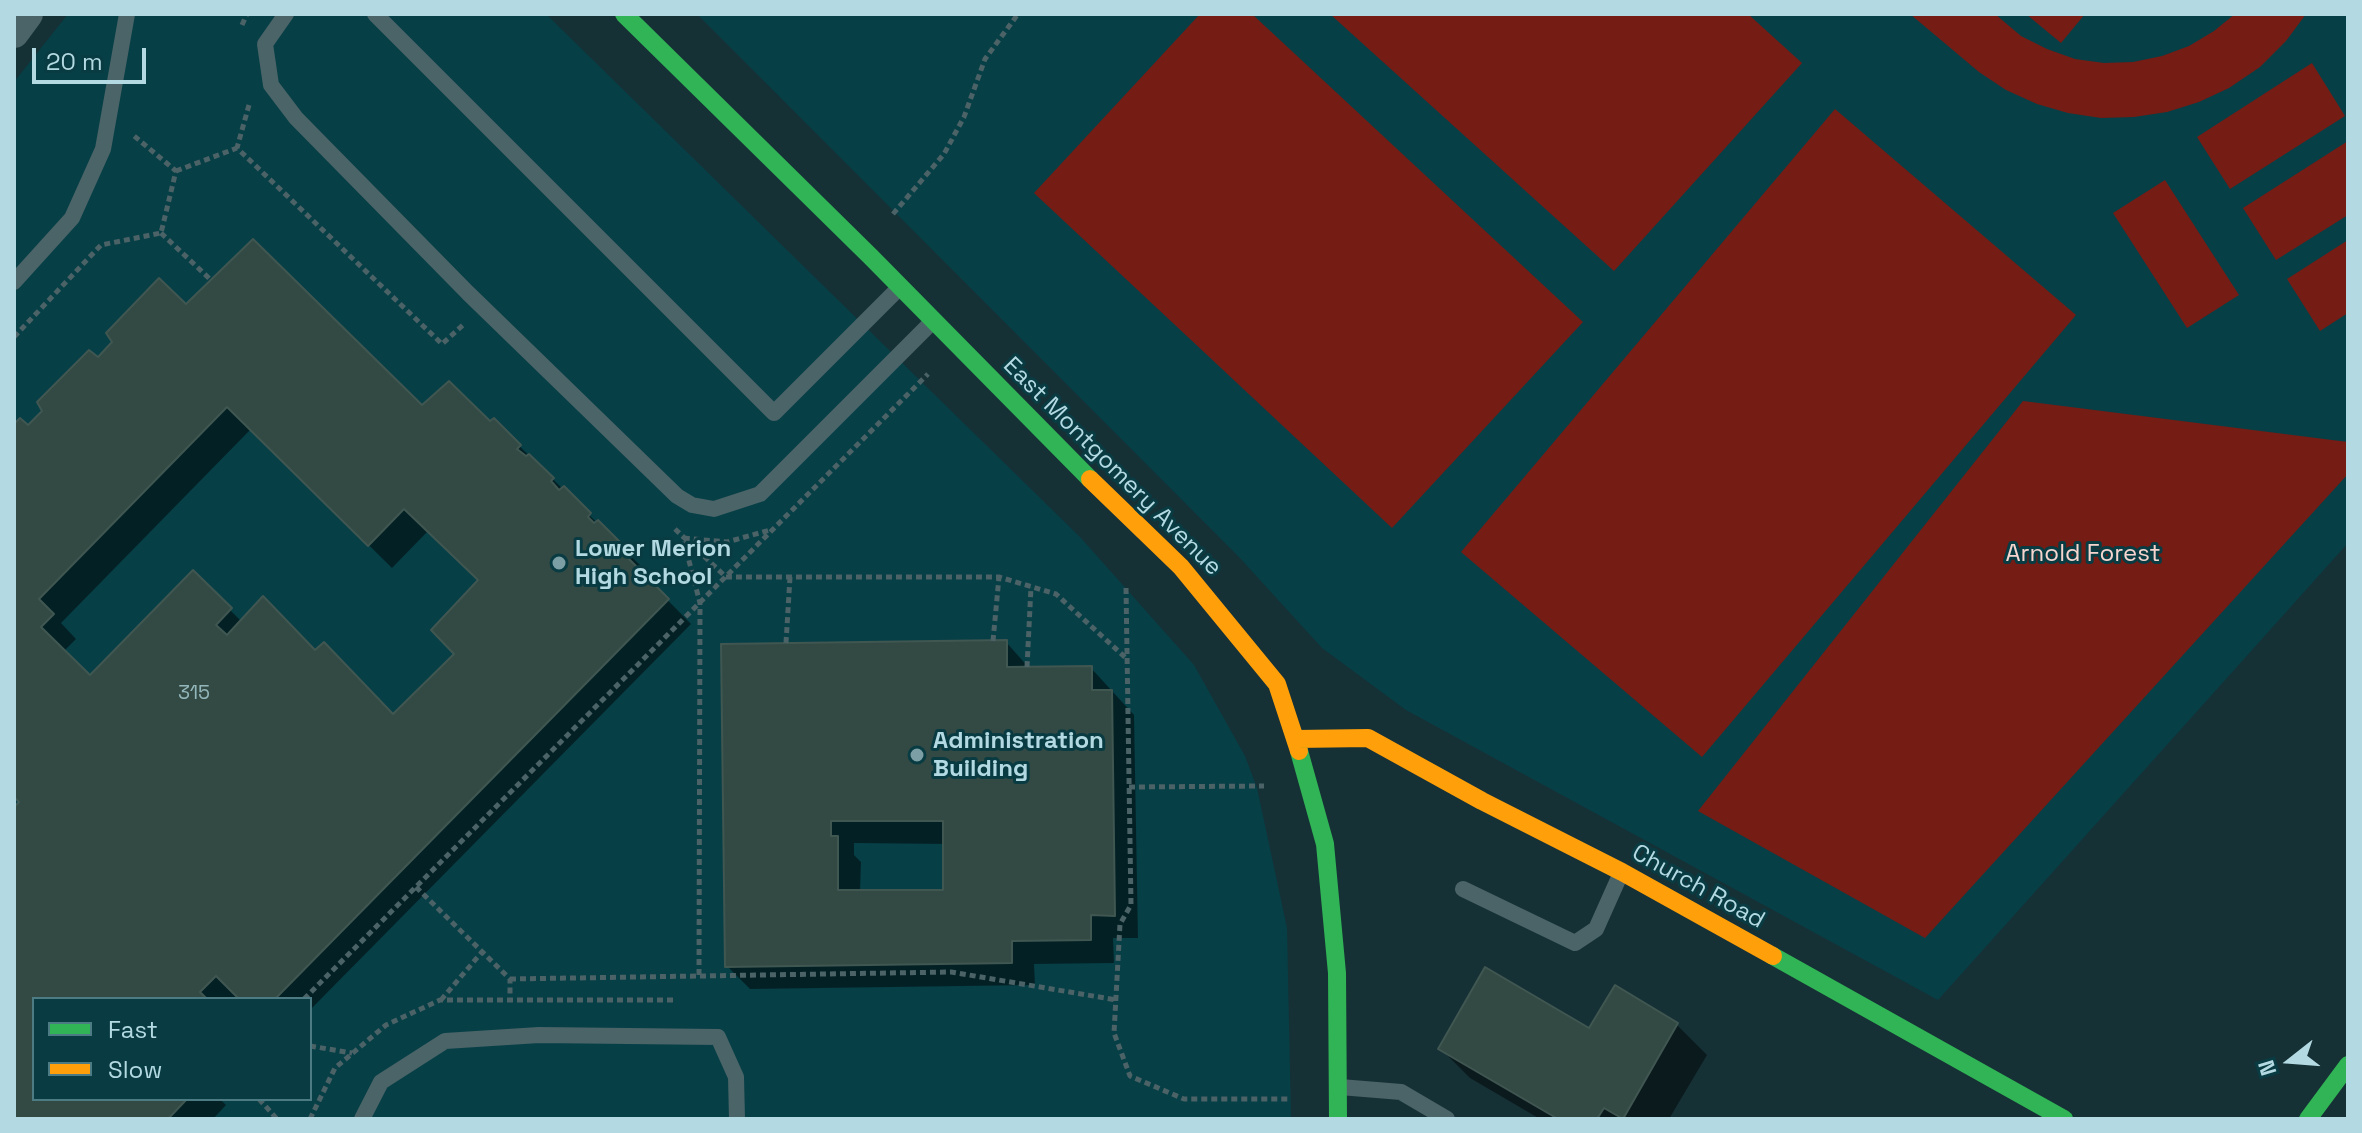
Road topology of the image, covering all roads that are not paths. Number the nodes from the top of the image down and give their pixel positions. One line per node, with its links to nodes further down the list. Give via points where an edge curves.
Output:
1 (28, 14): 6 (street)
2 (127, 14): 7 (lane, via 103,149 72,218)
3 (286, 14): 9 (lane, via 265,44 271,85 296,118 468,293 692,505 714,509 760,494)
4 (375, 14): 8 (lane, via 774,413)
5 (624, 14): 8 (main road, East Montgomery Avenue)
6 (14, 33)
7 (14, 282)
8 (900, 287): 9 (main road, East Montgomery Avenue)
9 (933, 320): 10 (main road, East Montgomery Avenue, via 1181,567 1277,684)
10 (1296, 739): 11 (main road, Church Road, via 1368,738); 14 (main road, East Montgomery Avenue, via 1325,844 1337,973)
11 (1622, 872): 12 (lane, via 1596,929 1575,943); 19 (main road, Church Road)
12 (1463, 889)
13 (2348, 1065): 20 (main road)
14 (1338, 1087): 17 (main road, East Montgomery Avenue); 18 (lane, via 1401,1092)
15 (362, 1119): 16 (lane, via 381,1082 445,1041 539,1035 718,1037 736,1077)
16 (737, 1119)
17 (1338, 1119)
18 (1447, 1119)
19 (2064, 1119)
20 (2308, 1119)

